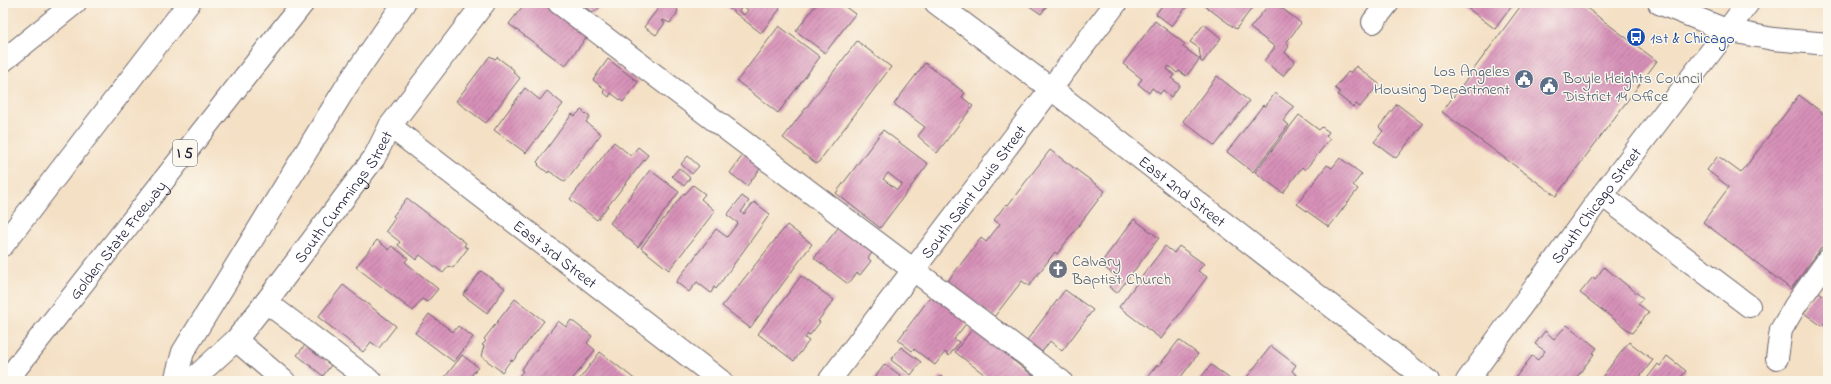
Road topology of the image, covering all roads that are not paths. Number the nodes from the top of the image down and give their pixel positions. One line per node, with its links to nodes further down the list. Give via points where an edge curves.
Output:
1 (76, 3): 15 (main road)
2 (189, 3): 19 (main road)
3 (304, 3): 26 (main road, Golden State Freeway / I 5)
4 (404, 3): 27 (main road, via 342,93 183,352)
5 (484, 3): 17 (main road, South Cummings Street)
6 (559, 3): 21 (main road)
7 (936, 3): 16 (main road, East 2nd Street)
8 (1116, 3): 16 (main road, South Saint Louis Street)
9 (1388, 3): 12 (main road)
10 (1659, 3): 13 (main road)
11 (1748, 3): 13 (main road, South Chicago Street)
12 (1373, 22)
13 (1726, 30): 14 (main road, via 1773,39); 18 (main road, South Chicago Street)
14 (1828, 44)
15 (3, 61)
16 (1050, 88): 21 (main road, South Saint Louis Street); 34 (main road, East 2nd Street)
17 (390, 126): 22 (main road, South Cummings Street, via 374,158); 31 (main road, East 3rd Street)
18 (1602, 195): 23 (main road); 35 (main road, South Chicago Street)
19 (3, 245)
20 (1828, 260): 25 (main road, via 1781,330)
21 (914, 269): 32 (main road, South Saint Louis Street); 33 (main road)
22 (266, 302): 24 (main road, South Cummings Street); 30 (main road)
23 (1749, 306)
24 (236, 340): 28 (main road, South Cummings Street); 29 (main road)
25 (1777, 358)
26 (6, 381)
27 (175, 381)
28 (191, 381)
29 (284, 381)
30 (371, 381)
31 (721, 381)
32 (830, 381)
33 (1061, 381)
34 (1428, 381)
35 (1467, 381)

